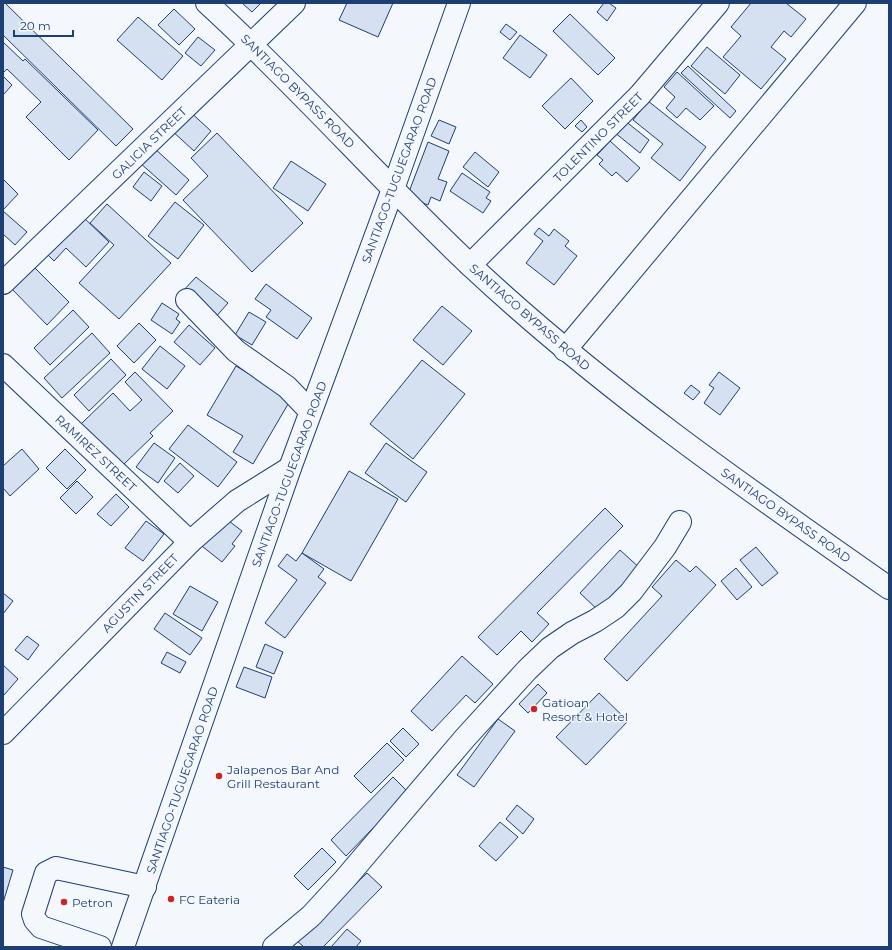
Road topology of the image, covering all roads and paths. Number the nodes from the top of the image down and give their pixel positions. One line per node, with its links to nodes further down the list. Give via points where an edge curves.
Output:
1 (207, 3): 6 (main road, SANTIAGO BYPASS ROAD)
2 (294, 3): 6 (main road, GALICIA STREET)
3 (459, 3): 7 (main road, SANTIAGO-TUGUEGARAO ROAD)
4 (718, 3): 8 (main road, TOLENTINO STREET, via 640,95)
5 (855, 3): 11 (main road)
6 (252, 44): 7 (main road, SANTIAGO BYPASS ROAD); 9 (main road, GALICIA STREET)
7 (393, 189): 8 (main road, SANTIAGO BYPASS ROAD); 13 (main road, SANTIAGO-TUGUEGARAO ROAD)
8 (470, 265): 11 (main road, SANTIAGO BYPASS ROAD)
9 (3, 283)
10 (187, 300): 13 (main road, via 236,351 287,387)
11 (565, 350): 17 (main road, SANTIAGO BYPASS ROAD, via 722,470)
12 (3, 365): 16 (main road, RAMIREZ STREET)
13 (310, 411): 14 (main road, SANTIAGO-TUGUEGARAO ROAD)
14 (290, 468): 16 (main road, AGUSTIN STREET, via 237,501); 19 (main road, SANTIAGO-TUGUEGARAO ROAD)
15 (680, 522): 22 (main road, via 665,547 631,592 616,607 550,648 527,670 465,738 345,879 311,916)
16 (190, 542): 18 (main road, AGUSTIN STREET)
17 (889, 588)
18 (3, 733)
19 (145, 887): 20 (main road, via 56,868 46,873 33,914 35,920 41,926); 21 (main road, SANTIAGO-TUGUEGARAO ROAD)
20 (100, 947)
21 (124, 947)
22 (274, 947)

